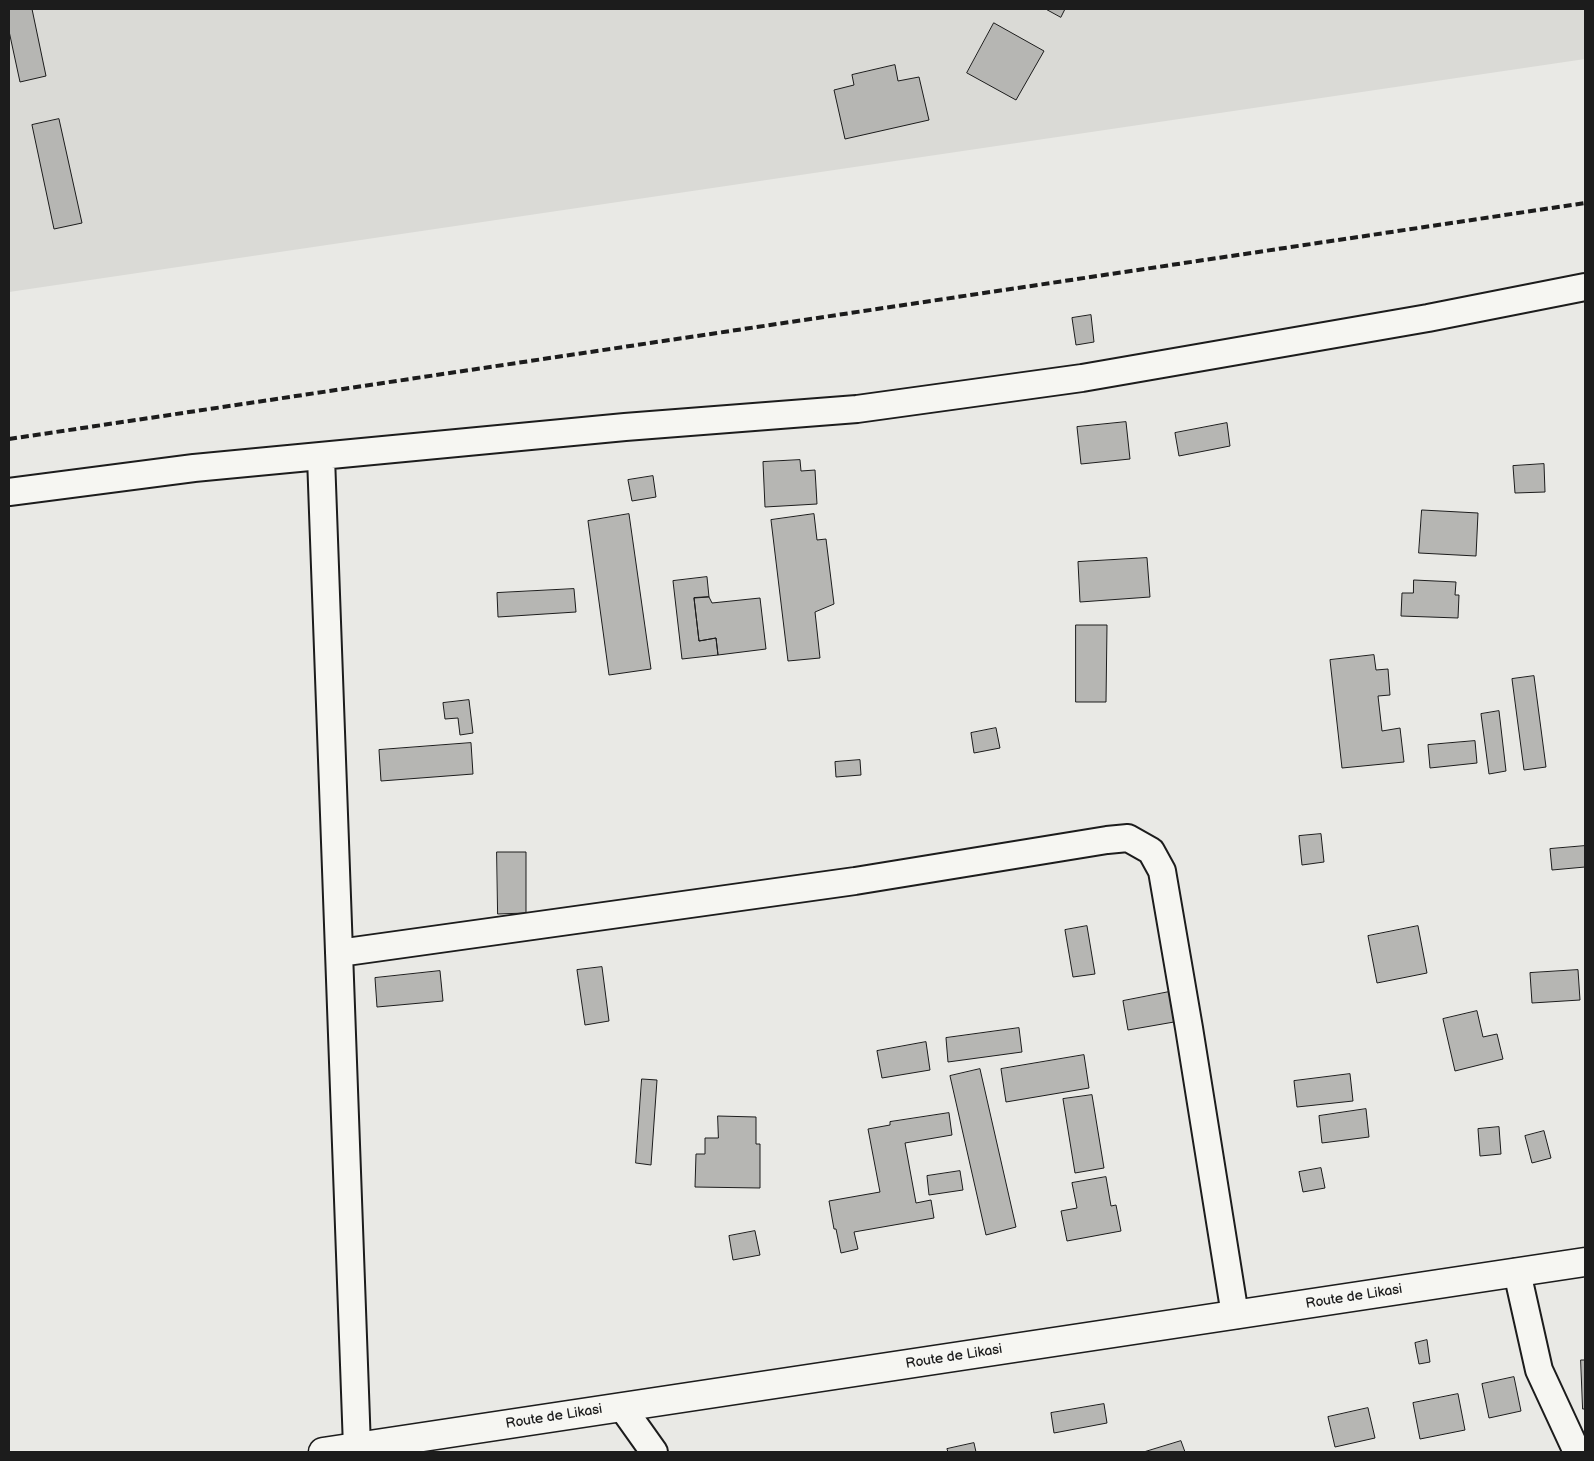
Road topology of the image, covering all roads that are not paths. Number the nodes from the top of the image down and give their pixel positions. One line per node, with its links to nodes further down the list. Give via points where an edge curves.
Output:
1 (1585, 287): 2 (street, via 1428,318 1082,378 877,407 625,427)
2 (321, 457): 3 (street, via 194,468); 4 (street)
3 (9, 492)
4 (339, 953): 7 (street, via 855,881 1128,838 1151,851 1162,871); 9 (street)
5 (1585, 1262): 6 (highway, Route de Likasi)
6 (1517, 1272): 7 (highway, Route de Likasi); 12 (street, via 1539,1370)
7 (1235, 1315): 8 (highway, Route de Likasi)
8 (622, 1407): 9 (highway, Route de Likasi); 11 (street)
9 (357, 1447): 10 (highway, Route de Likasi)
10 (323, 1452)
11 (654, 1452)
12 (1577, 1452)

